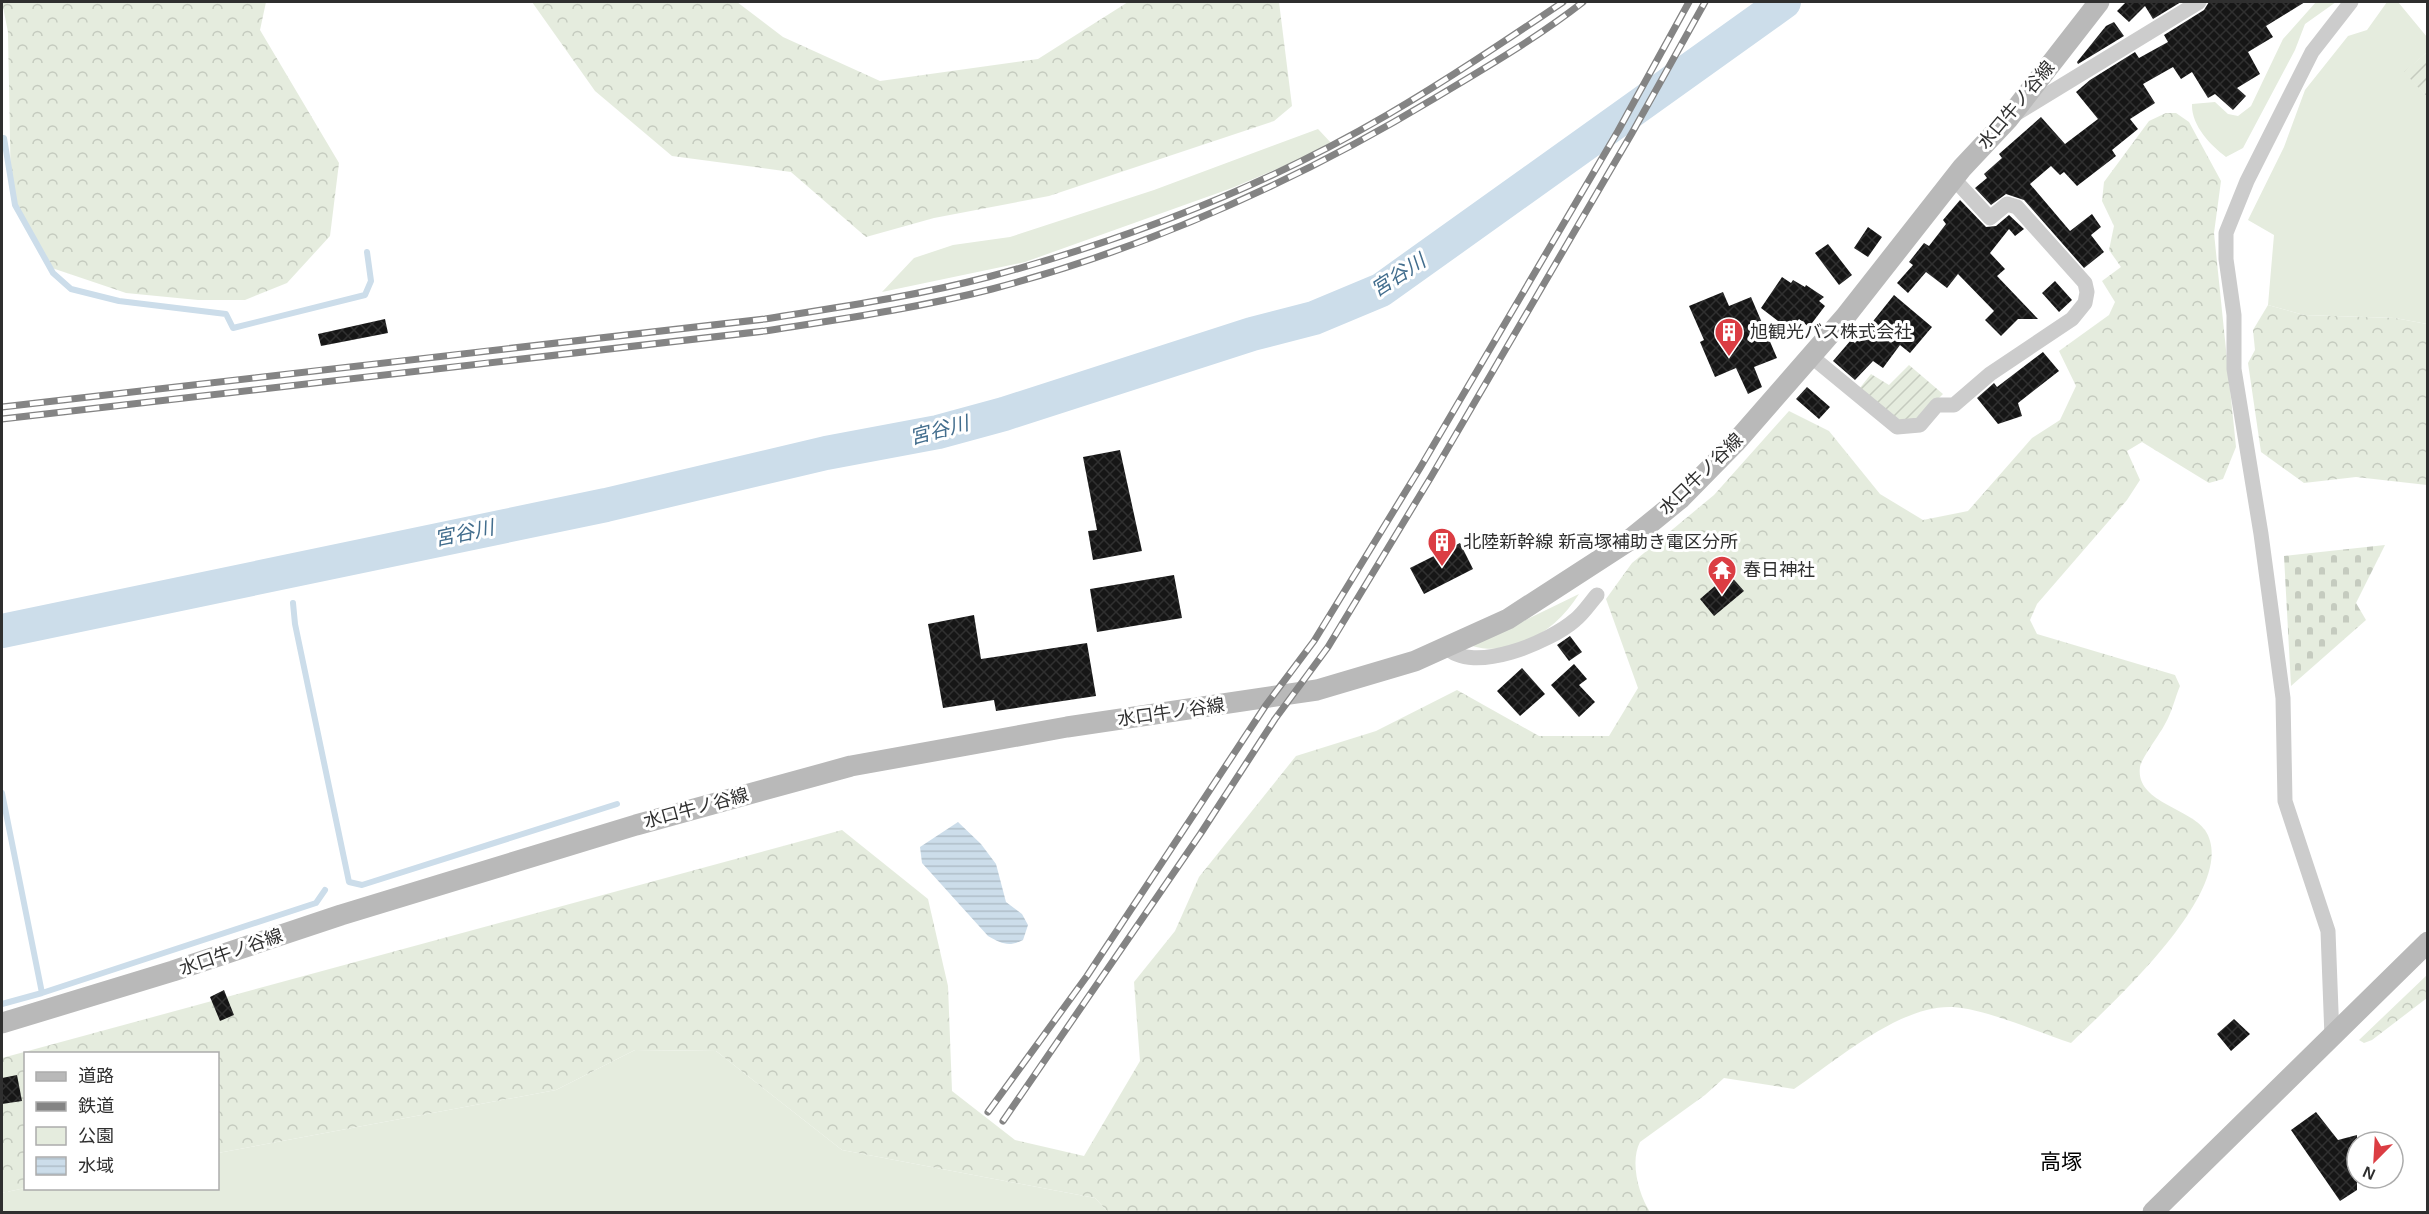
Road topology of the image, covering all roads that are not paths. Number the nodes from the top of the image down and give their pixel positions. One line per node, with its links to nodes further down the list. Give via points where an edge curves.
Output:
1 (2099, 2): 4 (main road, 水口牛ノ谷線)
2 (2199, 2): 4 (street)
3 (2351, 2): 11 (street, via 2312,52 2247,181 2226,233 2234,315 2234,369 2283,698 2285,801 2328,931)
4 (2008, 119): 5 (main road, 水口牛ノ谷線)
5 (1954, 179): 6 (main road, 水口牛ノ谷線); 6 (street, via 1990,218 2007,204 2017,207 2085,283 2085,303 2079,311 1990,374 1954,405 1937,405 1920,425 1897,427)
6 (1812, 357): 8 (main road, 水口牛ノ谷線, via 1688,490 1627,542 1508,618)
7 (1597, 595): 8 (street, via 1576,620 1536,645 1467,658 1454,655)
8 (1446, 646): 10 (main road, 水口牛ノ谷線, via 1415,661 1317,690 1067,727 851,766 636,825)
9 (2427, 942): 11 (main road)
10 (2, 1023)
11 (2332, 1037): 12 (main road)
12 (2153, 1212)

